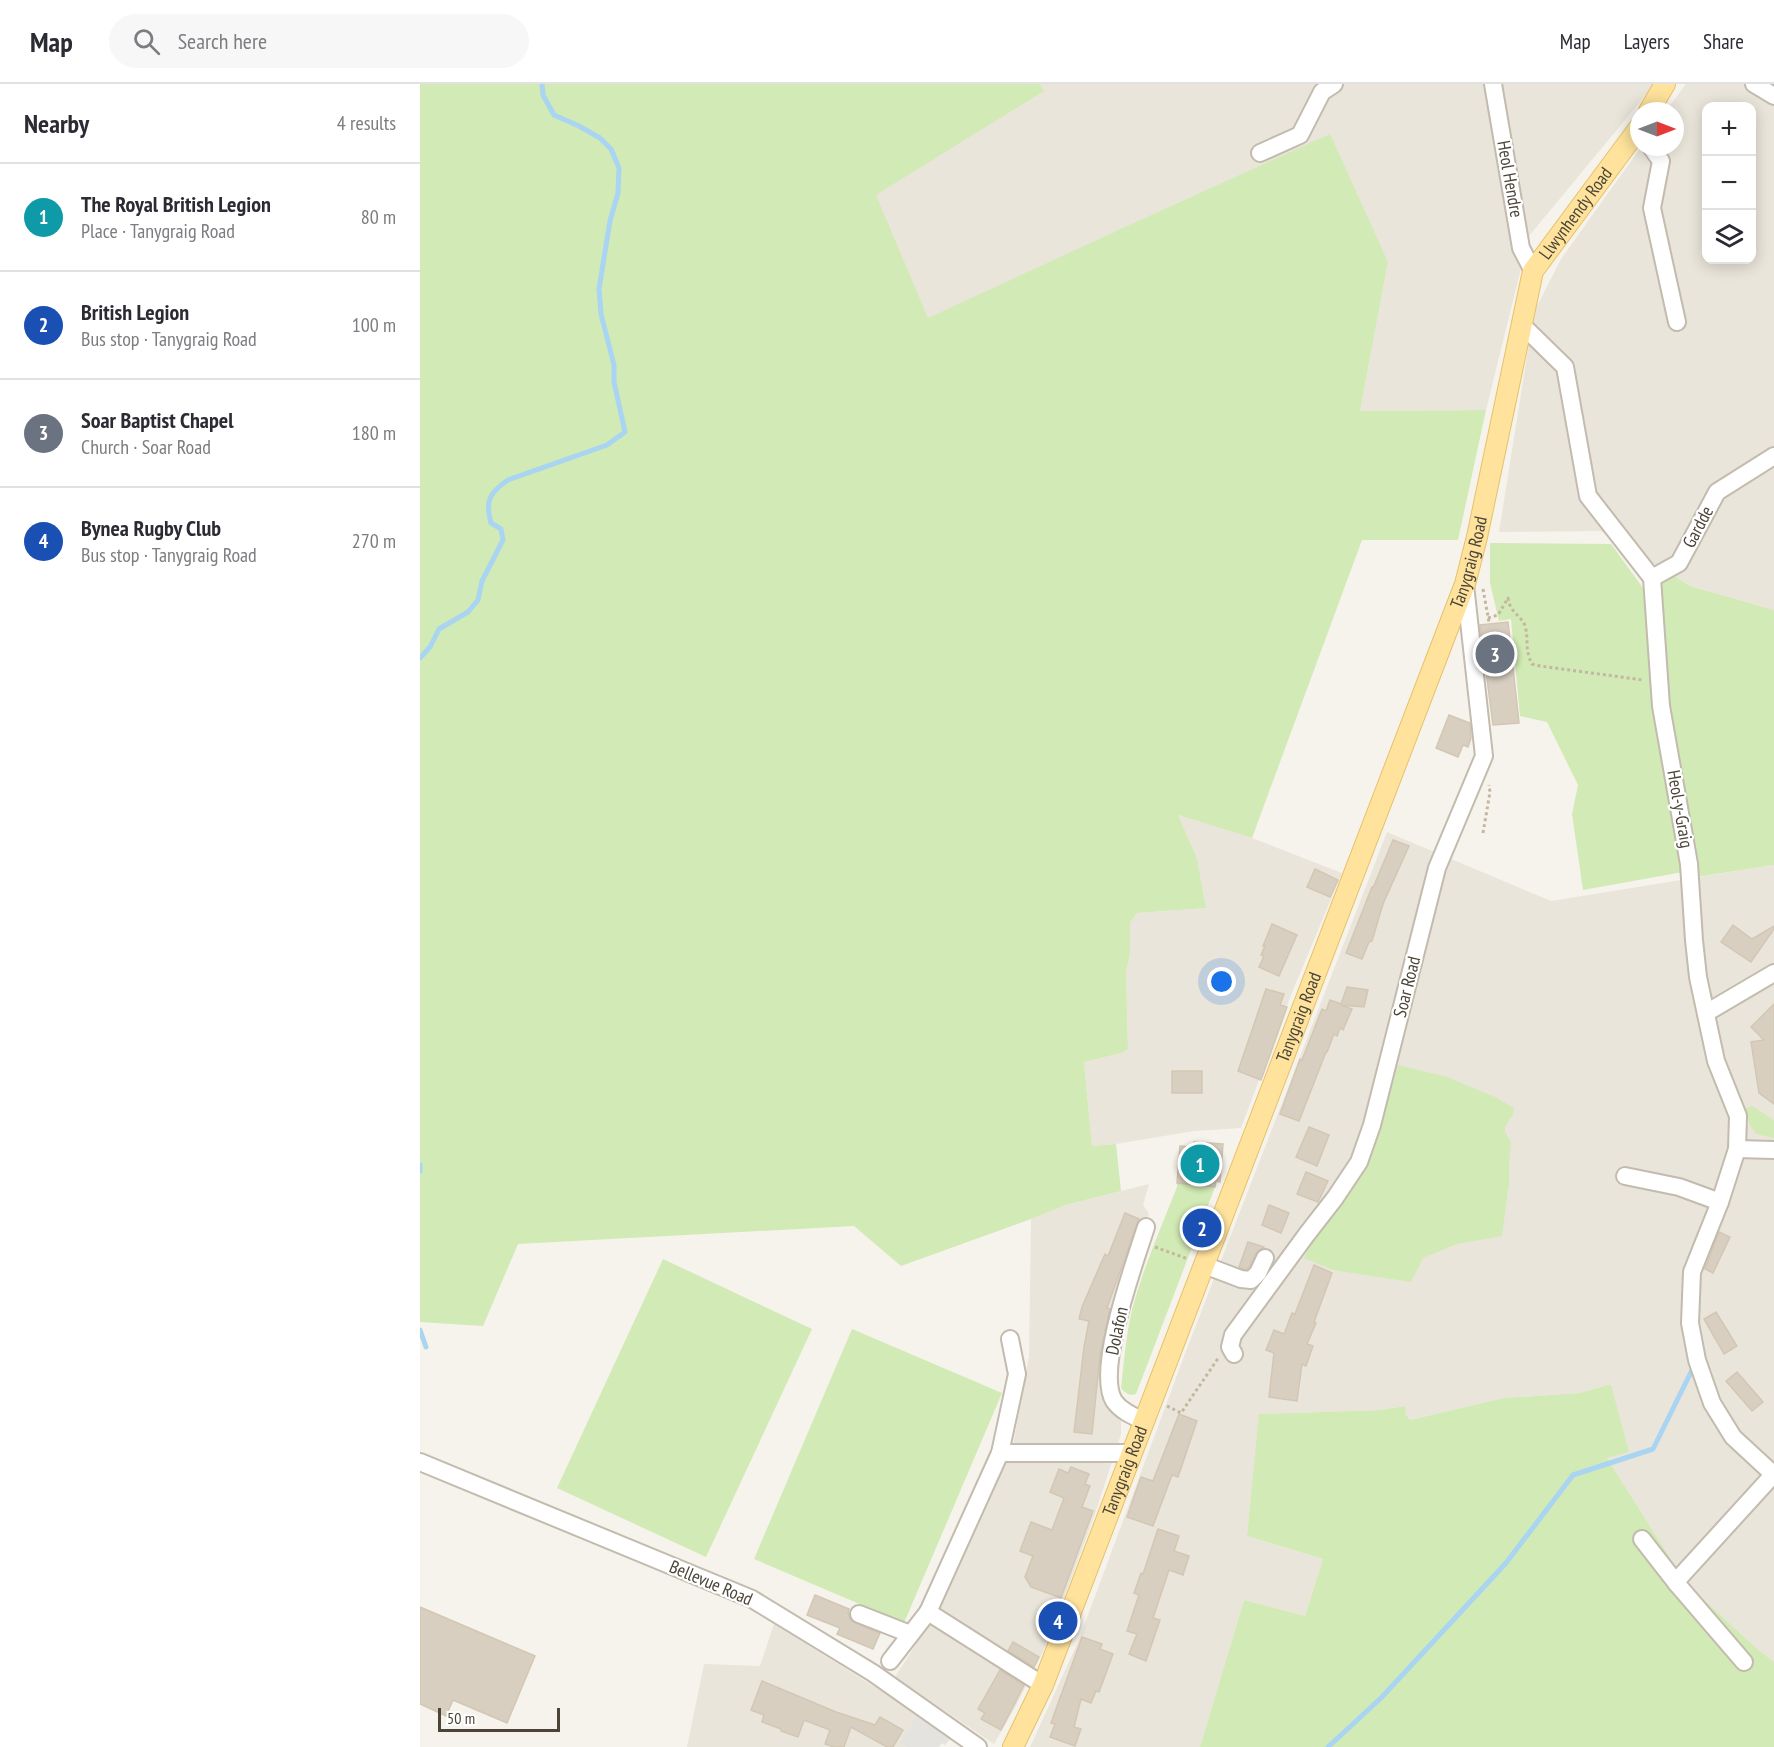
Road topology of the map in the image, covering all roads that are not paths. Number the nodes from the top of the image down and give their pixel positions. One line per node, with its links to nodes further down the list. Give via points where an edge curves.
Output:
1 (1334, 84): 8 (street, via 1322,92 1300,135)
2 (1493, 84): 10 (street, Heol Hendre, via 1521,248)
3 (1665, 84): 6 (main road)
4 (1754, 84): 5 (street)
5 (1774, 95)
6 (1654, 102)
7 (1630, 140): 10 (main road, Llwynhendy Road)
8 (1260, 153)
9 (1657, 156): 11 (street, via 1661,161 1652,208)
10 (1533, 271): 12 (main road, Tanygraig Road)
11 (1677, 322)
12 (1521, 324): 14 (street, via 1565,367 1588,496); 15 (main road, Tanygraig Road)
13 (1774, 456): 14 (street, Gardde, via 1717,492 1679,563)
14 (1652, 578): 17 (street, Heol-y-Graig, via 1656,707 1689,864 1698,977)
15 (1465, 584): 24 (main road, Tanygraig Road); 26 (street, Soar Road, via 1484,756 1437,868 1372,1125 1359,1162 1233,1335 1230,1347)
16 (1774, 973): 17 (street)
17 (1706, 1013): 18 (street, Heol-y-Graig, via 1716,1061 1738,1116)
18 (1737, 1149): 19 (street); 21 (street, Heol-y-Graig)
19 (1774, 1150)
20 (1624, 1176): 21 (street, via 1679,1187)
21 (1720, 1202): 31 (street, Heol-y-Graig, via 1692,1272 1690,1323 1697,1360 1712,1403 1733,1437)
22 (1144, 1234): 27 (street, Dolafon, via 1111,1351 1108,1383 1114,1400 1125,1412)
23 (1265, 1258): 24 (street, via 1251,1280)
24 (1204, 1265): 27 (main road, Tanygraig Road)
25 (1010, 1340): 28 (street, via 1017,1374)
26 (1234, 1354)
27 (1144, 1421): 29 (main road, Tanygraig Road)
28 (1000, 1453): 29 (street); 34 (street)
29 (1132, 1453): 39 (main road, Tanygraig Road)
30 (420, 1462): 40 (street, Bellevue Road, via 752,1599 873,1673)
31 (1774, 1475): 33 (street, via 1680,1576)
32 (1642, 1539): 33 (street)
33 (1677, 1584): 38 (street)
34 (928, 1612): 36 (street); 39 (street)
35 (859, 1614): 36 (street)
36 (910, 1634): 37 (street)
37 (890, 1660)
38 (1744, 1662)
39 (1043, 1685): 41 (main road, Tanygraig Road)
40 (978, 1747)
41 (1013, 1747)

